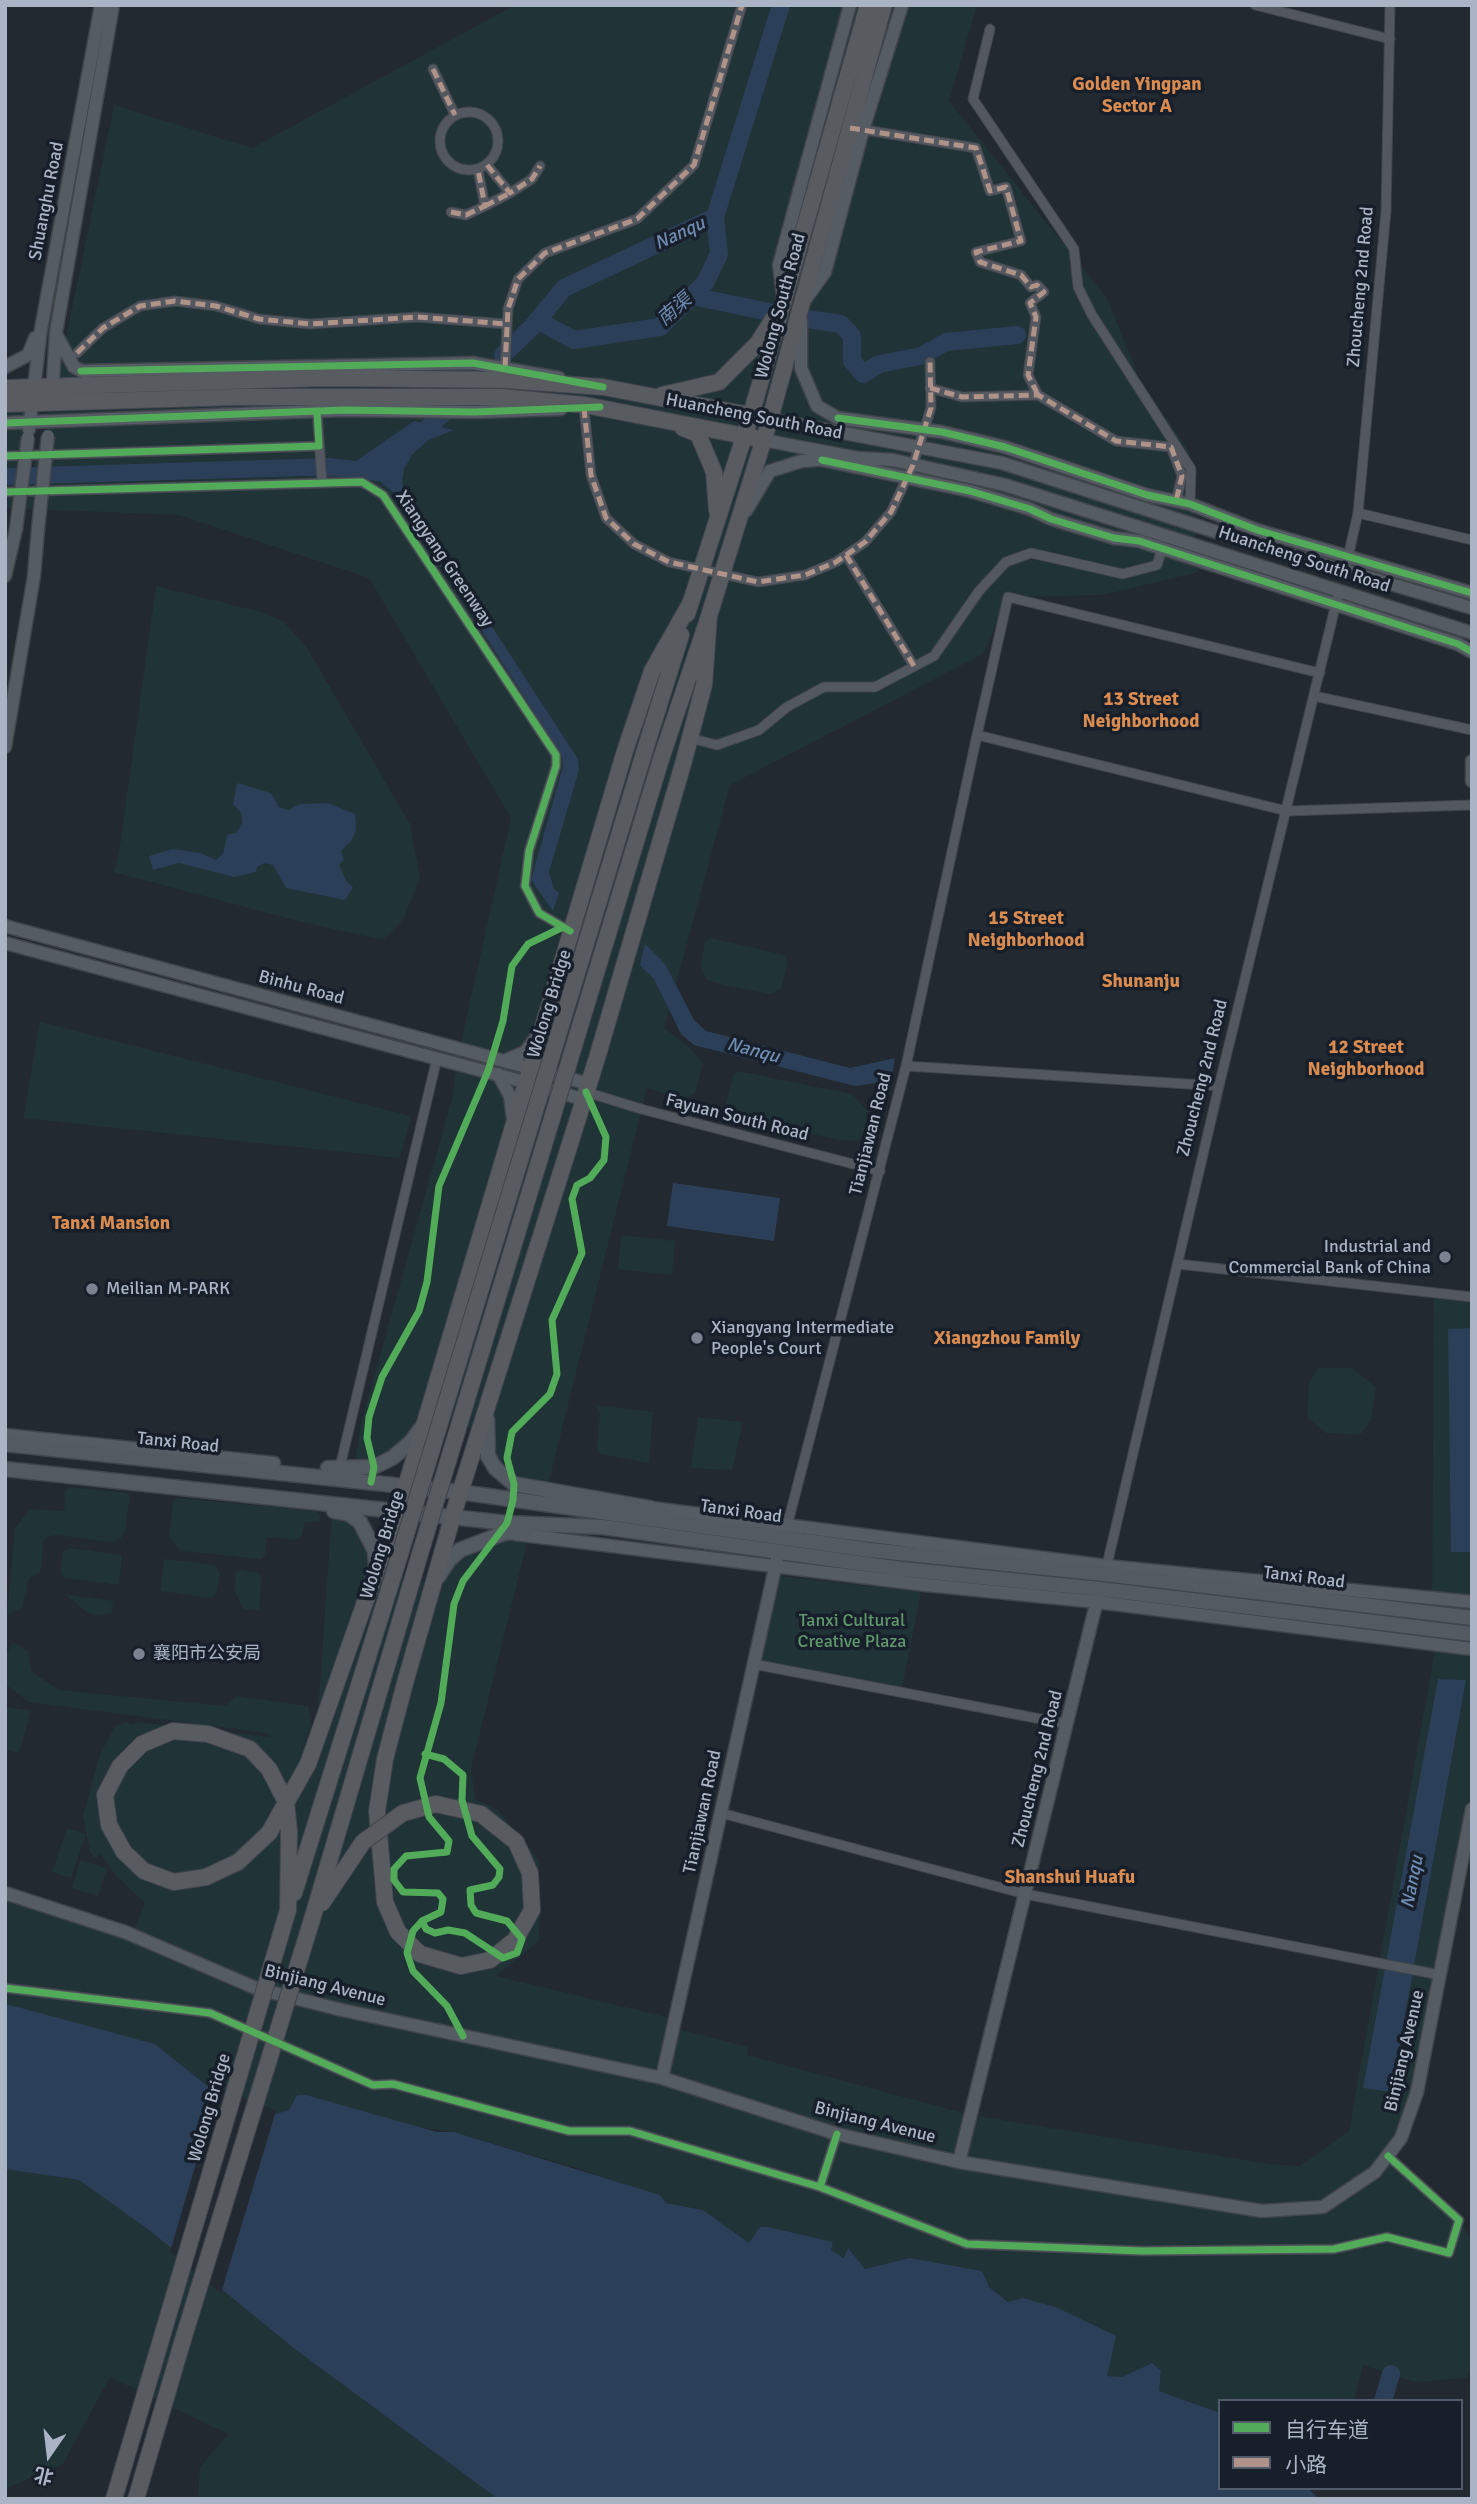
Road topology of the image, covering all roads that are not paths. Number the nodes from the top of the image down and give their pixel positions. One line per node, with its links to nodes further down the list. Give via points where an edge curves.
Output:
1 (101, 5): 23 (street, Shuanghu Road)
2 (113, 5): 24 (street, Shuanghu Road)
3 (742, 5): 22 (street, via 694,165 637,219 545,253 517,279)
4 (850, 5): 20 (street, via 779,265)
5 (868, 5): 20 (highway, Wolong South Road)
6 (884, 5): 14 (highway, Wolong South Road)
7 (902, 5): 14 (street)
8 (1255, 5): 11 (street)
9 (1390, 5): 11 (street, Zhoucheng 2nd Road)
10 (990, 29): 66 (street, via 973,99 1074,249 1078,287 1092,315 1191,469)
11 (1390, 39): 67 (street, Zhoucheng 2nd Road, via 1385,211)
12 (433, 69): 13 (street)
13 (455, 115): 16 (street, via 442,129 440,148 459,169); 16 (street, via 474,112 492,121 498,149)
14 (857, 129): 21 (highway, Wolong South Road); 35 (street, via 976,148 990,191 1006,187 1021,241 976,252 980,262 1021,275 1031,287 1037,285 1044,292 1030,303 1035,317 1028,375)
15 (540, 166): 17 (street, via 532,179)
16 (482, 167): 17 (street); 18 (street)
17 (510, 193): 18 (street)
18 (485, 206): 19 (street, via 466,215)
19 (451, 212)
20 (784, 302): 36 (highway, via 758,343 719,382); 41 (highway, Wolong South Road)
21 (801, 307): 43 (street, via 801,368 817,406); 44 (highway, Wolong South Road)
22 (507, 324): 25 (street, via 418,317 310,324 259,319 216,306 175,301 140,306 103,328); 29 (street)
23 (41, 329): 27 (street, via 28,355); 34 (street, Shuanghu Road)
24 (56, 332): 28 (street, via 74,367); 31 (street, Shuanghu Road)
25 (77, 353)
26 (930, 362): 33 (street)
27 (5, 367)
28 (81, 371): 29 (street, via 473,363); 30 (street)
29 (505, 374): 30 (highway, Huancheng South Road); 36 (highway, Huancheng South Road)
30 (109, 385): 31 (highway, Huancheng South Road)
31 (52, 387): 34 (highway, Huancheng South Road); 37 (street, Shuanghu Road)
32 (5, 388): 34 (highway, Huancheng South Road)
33 (930, 388): 35 (street, via 962,397); 48 (street)
34 (33, 395): 37 (highway, Huancheng South Road); 38 (highway, Huancheng South Road); 46 (street, Shuanghu Road)
35 (1038, 395): 65 (street, via 1116,441 1171,446 1182,476)
36 (655, 396): 41 (highway, Huancheng South Road)
37 (51, 403): 39 (highway, Huancheng South Road, via 426,394); 45 (street, Shuanghu Road)
38 (5, 404)
39 (592, 408): 40 (street); 42 (highway, Huancheng South Road); 74 (street, via 591,475 606,518 634,544 669,562)
40 (317, 411): 45 (street); 54 (street)
41 (751, 415): 44 (highway, Huancheng South Road); 49 (highway, Wolong South Road)
42 (655, 417): 49 (highway, Huancheng South Road); 68 (highway, via 698,435 714,472)
43 (838, 418): 48 (street); 50 (street)
44 (769, 419): 50 (street, Huancheng South Road); 51 (highway, Wolong South Road)
45 (49, 421): 46 (street); 92 (street, Shuanghu Road, bridge, via 34,576)
46 (30, 422): 47 (street); 76 (street, Shuanghu Road, bridge)
47 (5, 423)
48 (925, 429): 52 (street); 53 (street)
49 (744, 436): 51 (highway, Huancheng South Road); 68 (highway, Wolong South Road)
50 (870, 438): 53 (street, Huancheng South Road)
51 (763, 440): 56 (street, Huancheng South Road); 69 (highway, Wolong South Road)
52 (973, 440): 58 (street); 65 (street)
53 (918, 445): 58 (street, Huancheng South Road); 59 (street)
54 (319, 448): 55 (street); 61 (street)
55 (5, 456)
56 (858, 458): 57 (street); 59 (street, Huancheng South Road)
57 (822, 460): 60 (street); 69 (street, via 770,471)
58 (1002, 463): 75 (street, Huancheng South Road)
59 (914, 465): 60 (street); 62 (street, Huancheng South Road)
60 (908, 478): 63 (street); 72 (street, via 891,513)
61 (322, 482): 64 (street, Xiangyang Greenway); 98 (street, Xiangyang Greenway, via 362,482 383,495 556,755 525,886 539,913)
62 (1005, 485): 63 (street); 78 (street, Huancheng South Road)
63 (970, 491): 71 (street)
64 (5, 492)
65 (1175, 501): 66 (street)
66 (1190, 504): 73 (street, via 1257,530)
67 (1358, 513): 70 (street); 73 (street, Zhoucheng 2nd Road)
68 (717, 521): 74 (highway, Wolong South Road)
69 (736, 529): 77 (highway, Wolong South Road)
70 (1472, 540)
71 (1162, 549): 81 (street); 86 (street, via 1157,565 1123,574 1031,553 1006,562 979,591 934,656)
72 (846, 555): 77 (street, via 805,575 758,582); 86 (street)
73 (1348, 556): 75 (street, Zhoucheng 2nd Road); 79 (street)
74 (701, 570): 77 (street); 80 (highway, Wolong South Road)
75 (1345, 570): 82 (street, Huancheng South Road)
76 (6, 574)
77 (722, 575): 83 (highway, Wolong South Road)
78 (1339, 592): 81 (street, Zhoucheng 2nd Road); 84 (street, Huancheng South Road)
79 (1472, 593)
80 (690, 604): 98 (highway, via 652,671); 147 (highway, Wolong Bridge, bridge)
81 (1336, 606): 85 (street); 87 (street, Zhoucheng 2nd Road)
82 (1472, 608)
83 (709, 616): 91 (highway, via 705,685); 148 (highway, Wolong Bridge, bridge, via 661,759 358,1754)
84 (1472, 633)
85 (1472, 652)
86 (914, 666): 91 (street, via 875,687 824,687 787,707 759,730 717,745)
87 (1320, 673): 88 (street, Zhoucheng 2nd Road); 90 (street, Tianjiawan Road, via 1008,597)
88 (1314, 696): 89 (street); 96 (street, Zhoucheng 2nd Road)
89 (1472, 730)
90 (978, 735): 96 (street); 103 (street, Tianjiawan Road)
91 (690, 738): 107 (highway)
92 (5, 747)
93 (1472, 761): 94 (street)
94 (1472, 781)
95 (1472, 805): 96 (street)
96 (1287, 811): 106 (street, Zhoucheng 2nd Road)
97 (5, 926): 102 (street, Binhu Road)
98 (570, 931): 100 (highway)
99 (8, 945): 101 (street, Binhu Road)
100 (539, 1032): 102 (street, via 525,1052); 105 (highway)
101 (437, 1058): 104 (street, Binhu Road); 119 (street)
102 (504, 1061): 105 (street, Binhu Road)
103 (906, 1066): 106 (street); 109 (street, Tianjiawan Road)
104 (498, 1074): 105 (street, Binhu Road); 108 (street, via 510,1096)
105 (527, 1075): 107 (street, Binhu Road); 108 (highway)
106 (1219, 1086): 110 (street, Zhoucheng 2nd Road)
107 (586, 1092): 109 (street, Fayuan South Road); 112 (highway)
108 (513, 1122): 113 (highway)
109 (880, 1171): 130 (street, Tianjiawan Road)
110 (1178, 1264): 111 (street); 134 (street, Zhoucheng 2nd Road)
111 (1472, 1297)
112 (490, 1397): 122 (highway); 125 (main road, via 485,1431 488,1457 514,1484)
113 (426, 1420): 119 (main road, via 392,1458); 121 (highway)
114 (5, 1435): 116 (street)
115 (5, 1444): 118 (main road, Tanxi Road)
116 (274, 1463): 118 (main road); 119 (main road)
117 (5, 1468): 123 (main road, Tanxi Road)
118 (251, 1470): 119 (main road, Tanxi Road)
119 (339, 1474): 121 (main road, Tanxi Road)
120 (5, 1476): 124 (street)
121 (406, 1486): 122 (main road, Tanxi Road); 126 (highway)
122 (460, 1492): 127 (highway); 128 (main road, Tanxi Road)
123 (247, 1494): 124 (main road); 126 (main road, Tanxi Road)
124 (270, 1504): 133 (main road, via 349,1514 368,1535)
125 (650, 1508): 128 (main road); 130 (street)
126 (398, 1510): 127 (main road, Tanxi Road); 133 (highway)
127 (453, 1515): 129 (main road, Tanxi Road); 135 (highway)
128 (678, 1523): 130 (main road, Tanxi Road)
129 (593, 1527): 131 (main road); 132 (main road, Tanxi Road)
130 (786, 1531): 134 (main road, Tanxi Road)
131 (504, 1533): 132 (street); 135 (main road, via 460,1550)
132 (777, 1560): 136 (main road, Tanxi Road); 141 (street, Tianjiawan Road)
133 (376, 1568): 147 (highway, via 308,1764 302,1776 295,1787 289,1799 282,1810 269,1833 238,1861 206,1877 174,1882 144,1871 124,1852 109,1825 105,1795 120,1766 142,1744 173,1731 208,1734 250,1749 269,1769 286,1802 287,1812 289,1832)
134 (1106, 1570): 137 (street); 138 (main road, Tanxi Road)
135 (434, 1585): 148 (highway, bridge, via 389,1746 377,1811 377,1822 377,1833 377,1844 384,1902 398,1932 420,1954 461,1965 490,1960 515,1940 532,1910 530,1873 516,1842 481,1814 436,1804 403,1813 383,1827 373,1835 362,1842)
136 (1098, 1595): 139 (main road, Tanxi Road); 140 (street); 142 (street, Zhoucheng 2nd Road)
137 (1472, 1602)
138 (1472, 1618)
139 (1472, 1634)
140 (1472, 1649)
141 (753, 1664): 142 (street); 144 (street, Tianjiawan Road)
142 (1067, 1724): 146 (street, Zhoucheng 2nd Road)
143 (1472, 1809): 149 (street, Binjiang Avenue)
144 (721, 1813): 146 (street); 151 (street, Tianjiawan Road)
145 (5, 1893): 151 (street, Binjiang Avenue, via 125,1932 258,1989)
146 (1025, 1894): 149 (street); 154 (street, Zhoucheng 2nd Road)
147 (288, 1910): 156 (highway, Wolong Bridge, bridge)
148 (313, 1916): 157 (highway, Wolong Bridge, bridge)
149 (1437, 1974): 153 (street, Binjiang Avenue, via 1417,2092 1401,2138)
150 (5, 1988): 155 (street, via 210,2014 373,2085 393,2084 569,2131 630,2131)
151 (662, 2078): 152 (street, Binjiang Avenue)
152 (837, 2134): 154 (street, Binjiang Avenue); 155 (street)
153 (1388, 2156): 154 (street, Binjiang Avenue, via 1376,2172 1323,2207 1262,2211); 155 (street, via 1459,2220 1449,2253 1387,2237 1334,2249 1142,2251 967,2244)
154 (959, 2162)
155 (820, 2187)
156 (114, 2499)
157 (136, 2499)

